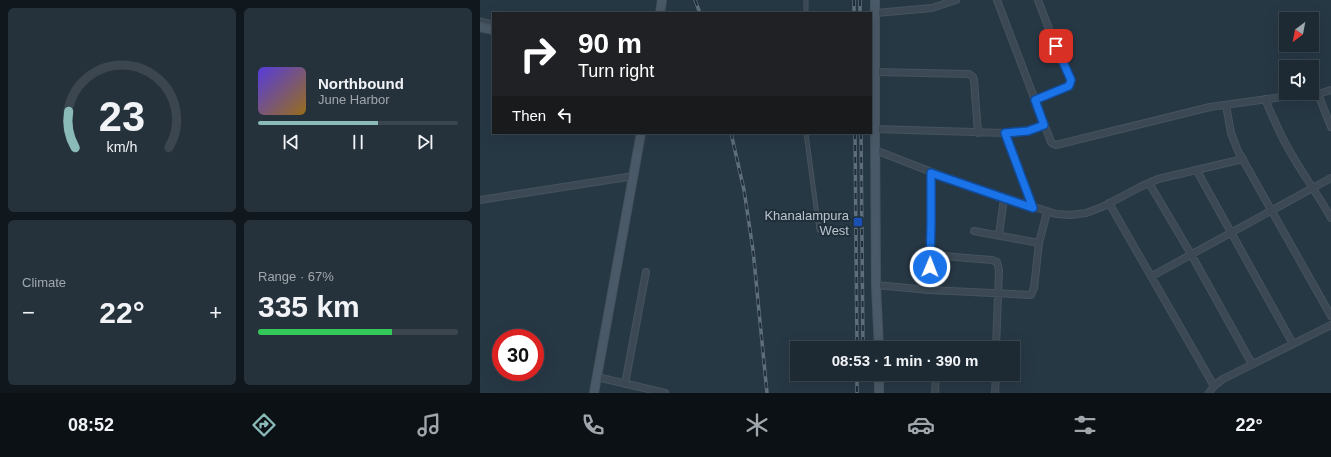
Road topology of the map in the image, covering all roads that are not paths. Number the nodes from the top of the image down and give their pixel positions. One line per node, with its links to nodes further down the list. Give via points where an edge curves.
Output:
1 (662, 0): 7 (main road)
2 (806, 0): 8 (lane)
3 (875, 0): 9 (main road)
4 (956, 0): 9 (street, via 932,8)
5 (997, 0): 20 (street)
6 (1038, 0): 20 (street, via 1071,80 1069,86)
7 (660, 12)
8 (806, 12)
9 (876, 13): 14 (main road)
10 (480, 20): 11 (lane)
11 (492, 24)
12 (480, 27): 13 (main road)
13 (492, 30)
14 (876, 72): 24 (main road); 25 (street, via 969,74 974,80)
15 (1331, 90): 16 (street)
16 (1319, 94)
17 (1279, 97): 19 (street)
18 (1319, 97): 23 (street)
19 (1264, 99): 21 (street); 36 (street, via 1279,132)
20 (1035, 100): 22 (street)
21 (1226, 105): 22 (street, via 1056,145 1051,142); 30 (street, via 1232,133)
22 (1044, 125): 26 (street, via 1028,131)
23 (1331, 127)
24 (875, 129): 25 (street); 29 (main road)
25 (978, 133): 26 (street)
26 (1005, 133): 40 (street)
27 (642, 134): 33 (main road)
28 (806, 134): 44 (lane)
29 (875, 150): 32 (street); 53 (main road)
30 (1243, 159): 31 (street); 41 (street)
31 (1196, 171): 35 (street); 46 (street)
32 (931, 173): 37 (street); 50 (street)
33 (634, 176): 38 (street); 62 (main road)
34 (1331, 178): 36 (street)
35 (1149, 183): 39 (street); 49 (street)
36 (1314, 188): 41 (street); 43 (street)
37 (1004, 198): 40 (street); 47 (street)
38 (480, 200)
39 (1109, 203): 42 (street, via 1086,213 1070,215); 52 (street)
40 (1033, 208): 42 (street)
41 (1271, 210): 46 (street); 56 (street)
42 (1047, 212): 48 (street)
43 (1331, 218)
44 (819, 230)
45 (974, 231): 47 (street)
46 (1231, 232): 49 (street); 60 (street)
47 (1000, 235): 48 (street)
48 (1039, 243): 55 (street, via 1033,293 1027,296)
49 (1191, 254): 52 (street); 61 (street)
50 (930, 255): 54 (street); 55 (street, via 997,262)
51 (646, 272): 66 (street)
52 (1152, 276): 67 (street)
53 (876, 286): 54 (street); 58 (main road)
54 (929, 290): 55 (street)
55 (998, 294): 59 (street)
56 (1331, 316)
57 (1331, 325): 60 (street)
58 (879, 341)
59 (996, 341)
60 (1293, 344): 61 (street)
61 (1252, 364): 67 (street)
62 (597, 377): 66 (street); 68 (main road)
63 (879, 381): 70 (main road)
64 (936, 381): 71 (street)
65 (996, 381): 72 (street)
66 (625, 384): 69 (street)
67 (1214, 386): 73 (street)
68 (594, 393)
69 (665, 393)
70 (879, 393)
71 (935, 393)
72 (995, 393)
73 (1209, 393)

